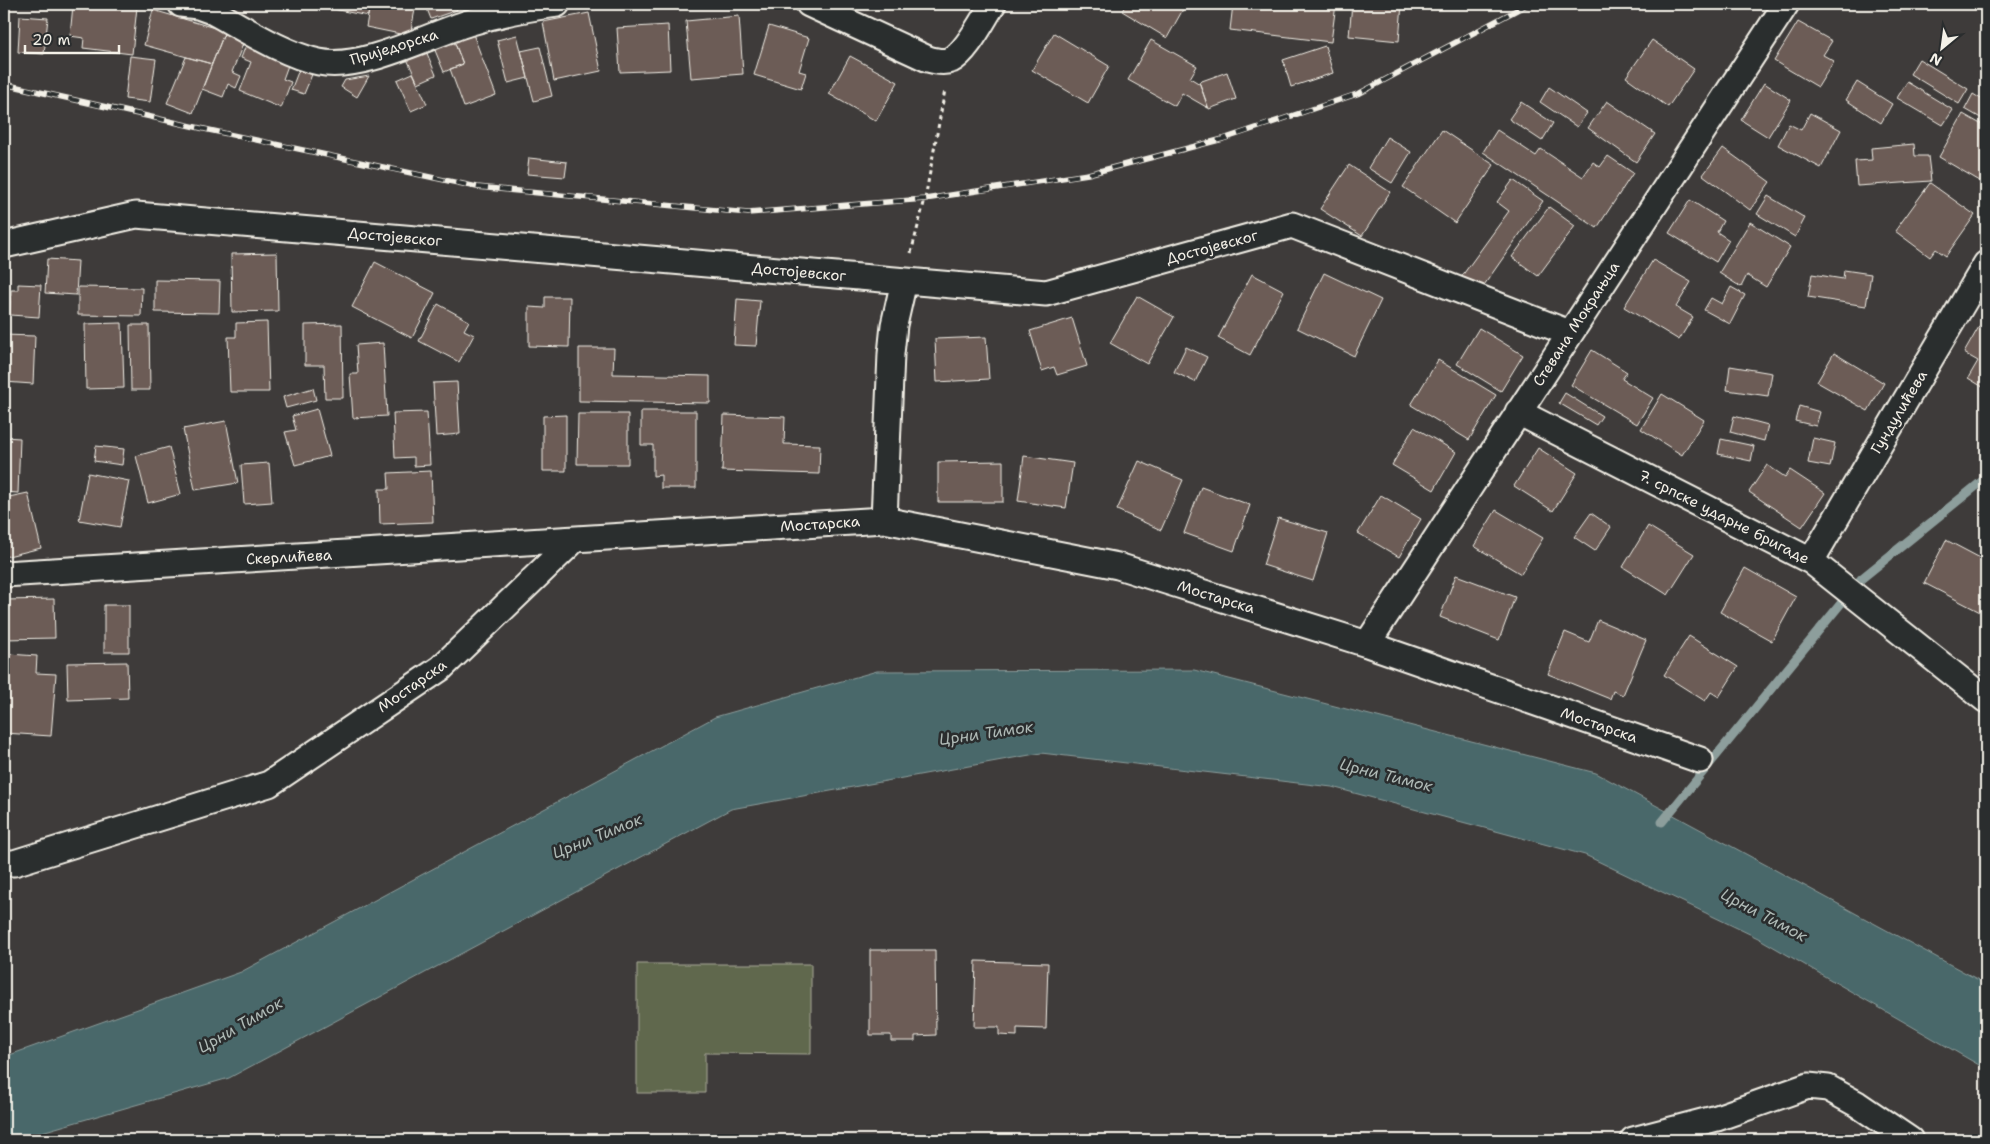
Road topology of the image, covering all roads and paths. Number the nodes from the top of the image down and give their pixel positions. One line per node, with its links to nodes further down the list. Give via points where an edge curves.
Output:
1 (181, 4): 2 (street, Приједорска, via 212,11 297,54 319,62 340,64 368,59 469,23 524,8)
2 (557, 4)
3 (809, 4): 6 (street, via 928,59)
4 (993, 4): 6 (street, via 962,51)
5 (1786, 4): 10 (street, Стевана Мокрањца)
6 (950, 60): 9 (path, via 925,199)
7 (4, 245): 9 (street, Достојевског, via 136,215)
8 (1986, 264): 14 (street, Гундулићева)
9 (904, 281): 10 (street, Достојевског, via 1046,293 1292,225); 12 (street, via 891,354)
10 (1569, 333): 11 (street, Стевана Мокрањца)
11 (1518, 412): 14 (street, 7. српске ударне бригаде); 16 (street, Стевана Мокрањца)
12 (884, 520): 13 (street, Мостарска); 16 (street, Мостарска, via 1118,566)
13 (574, 540): 15 (street, Скерлићева); 19 (street, Мостарска, via 441,668 270,784 14,863)
14 (1811, 561): 17 (street, 7. српске ударне бригаде)
15 (4, 574)
16 (1367, 644): 18 (street, Мостарска)
17 (1986, 700)
18 (1700, 760)
19 (4, 863)
20 (1633, 1140): 21 (street, via 1716,1118 1808,1086 1828,1088)
21 (1910, 1140)

